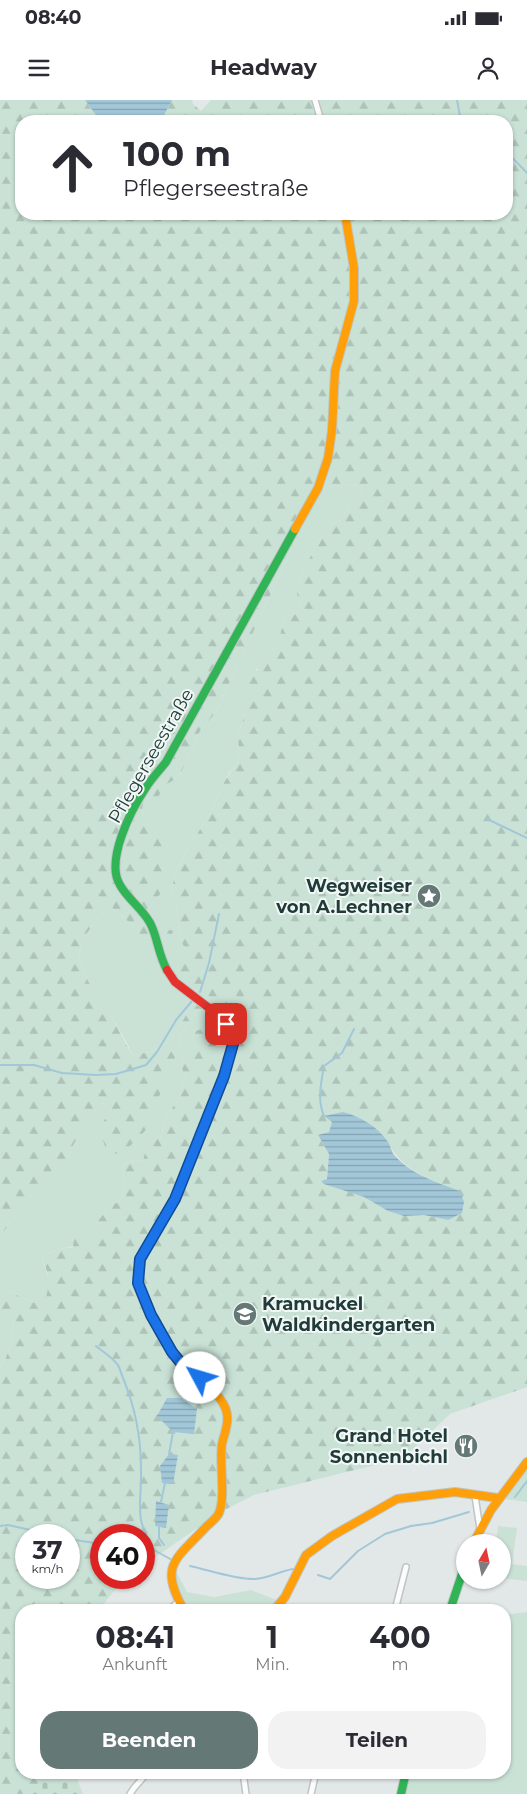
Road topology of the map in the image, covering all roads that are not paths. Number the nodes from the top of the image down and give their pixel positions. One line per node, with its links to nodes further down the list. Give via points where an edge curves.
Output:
1 (315, 100): 2 (street)
2 (319, 115)
3 (346, 220): 11 (street, Pflegerseestraße, via 353,259 354,301 335,369 332,441 326,471 166,762 145,788 117,851 118,884 152,926 168,973 184,990 218,1014 233,1039 218,1094 175,1199 140,1259 138,1283 172,1352 200,1378 227,1412 219,1512 174,1563 170,1585)
4 (527, 1462): 6 (street)
5 (475, 1496): 6 (street); 7 (street); 14 (street, via 438,1493 397,1499 382,1506 306,1555)
6 (498, 1498): 7 (street)
7 (480, 1529): 8 (street)
8 (478, 1534)
9 (406, 1567): 15 (street)
10 (457, 1589): 16 (street)
11 (179, 1600): 12 (street); 13 (street)
12 (175, 1604)
13 (181, 1604)
14 (279, 1604)
15 (396, 1604)
16 (452, 1604)
17 (142, 1779): 21 (street)
18 (244, 1779): 22 (street)
19 (314, 1779): 23 (street)
20 (404, 1779): 24 (street)
21 (130, 1794)
22 (247, 1794)
23 (311, 1794)
24 (401, 1794)

